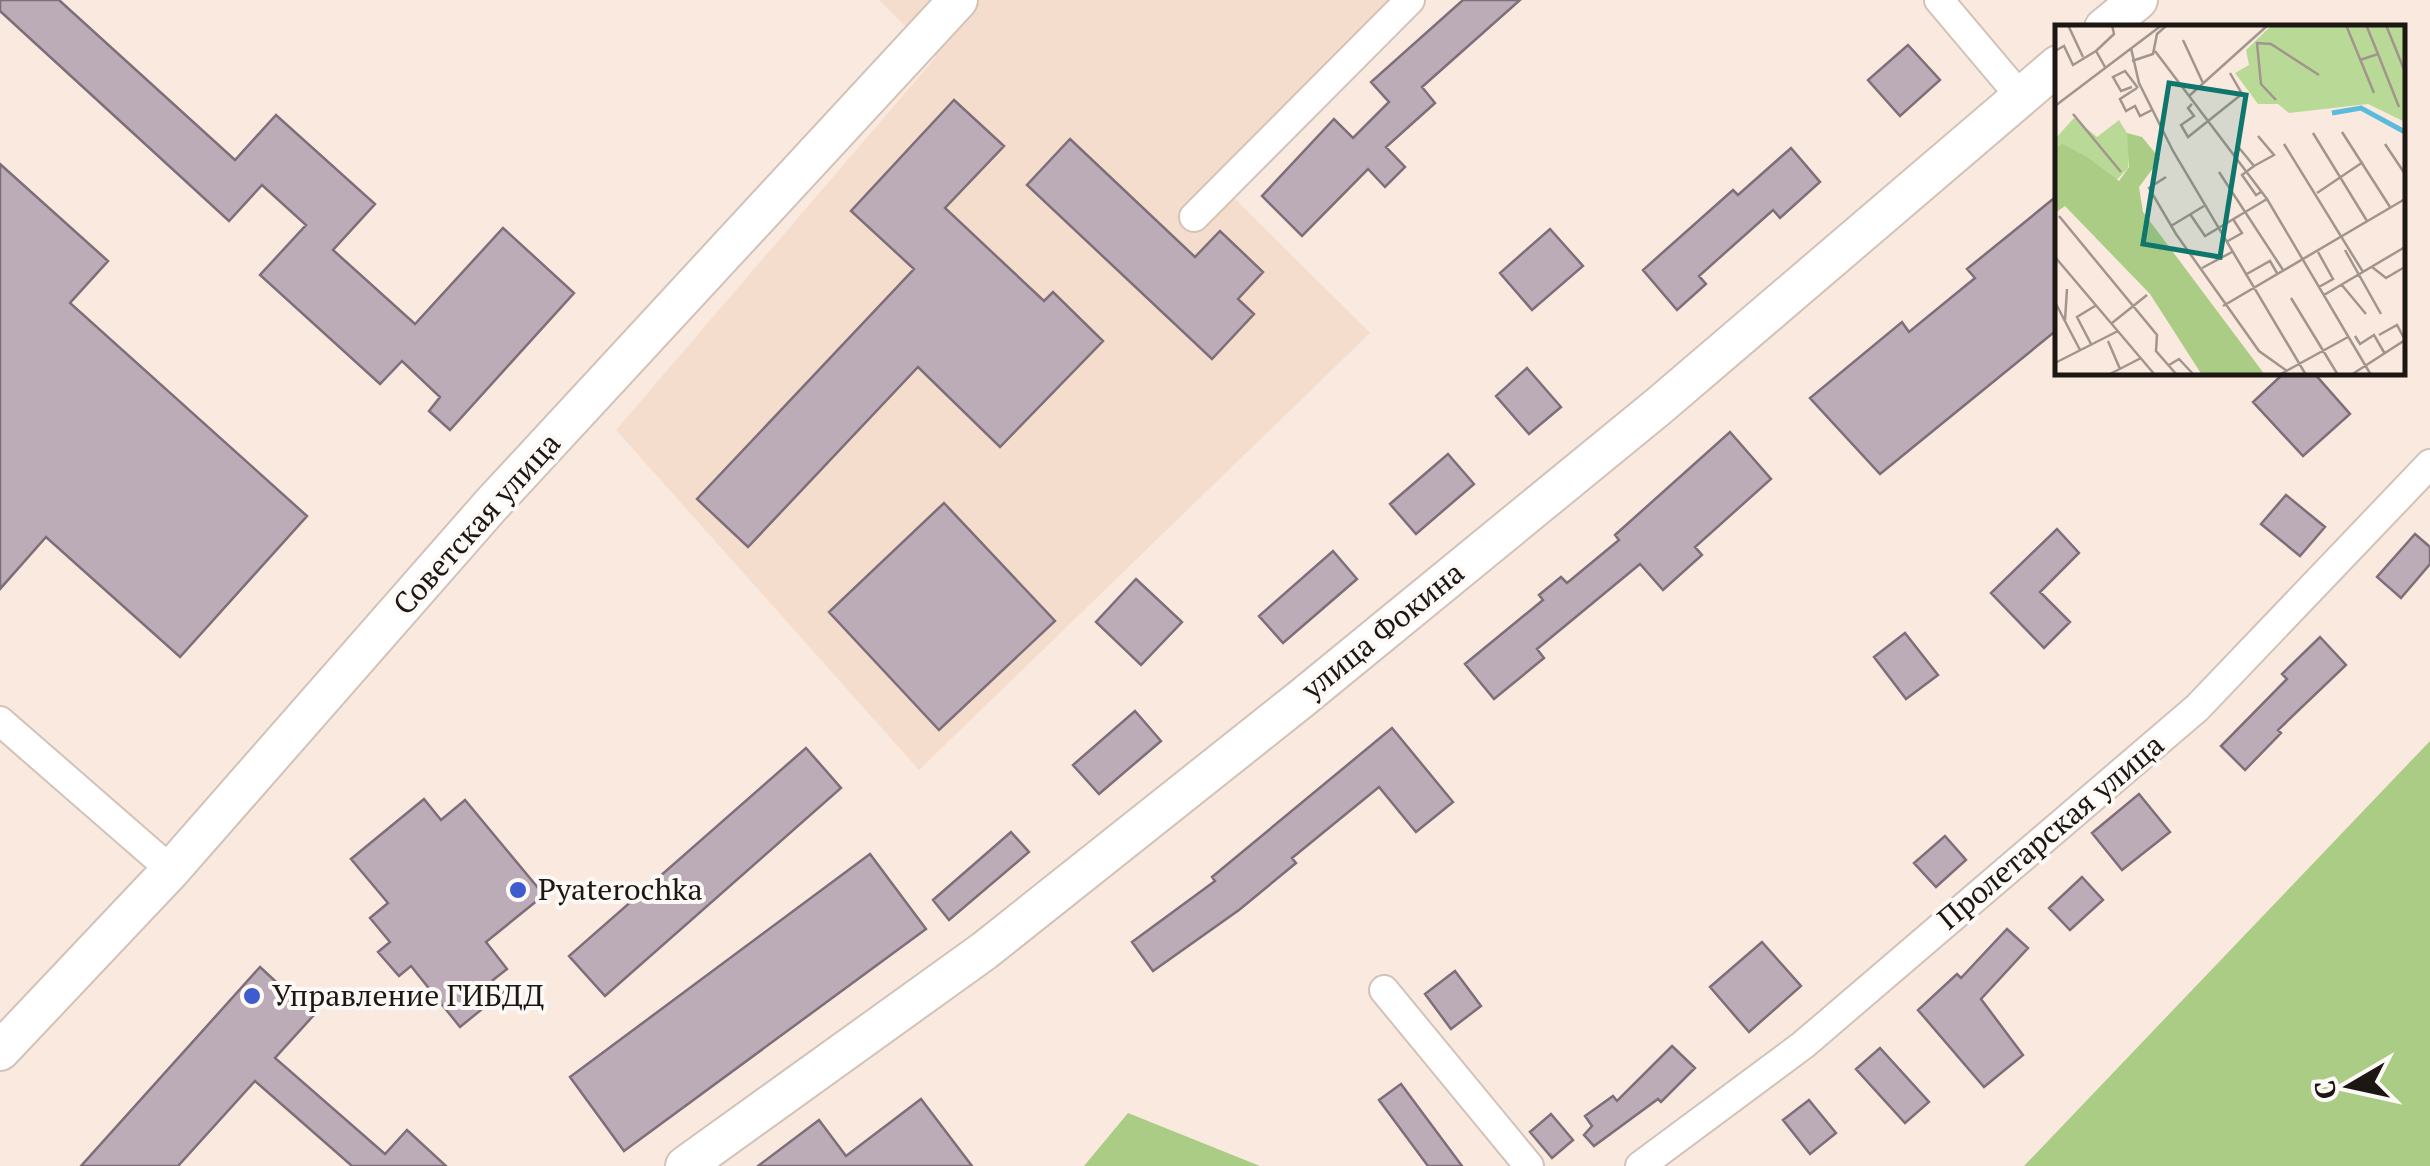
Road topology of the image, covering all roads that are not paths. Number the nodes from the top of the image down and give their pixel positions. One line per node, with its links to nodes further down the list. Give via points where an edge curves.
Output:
1 (958, 0): 11 (main road, Советская улица, via 491,505)
2 (1410, 0): 8 (street)
3 (1940, 0): 7 (street)
4 (2138, 0): 5 (main road)
5 (2108, 25)
6 (2055, 68): 7 (main road, улица Фокина)
7 (2020, 96): 14 (main road, улица Фокина, via 1659,406 1300,699 984,950)
8 (1194, 217)
9 (2430, 464): 16 (street, Пролетарская улица, via 2197,708 1803,1045)
10 (0, 721): 11 (street)
11 (172, 870): 13 (main road, Советская улица)
12 (1384, 990): 15 (street)
13 (0, 1051)
14 (685, 1166)
15 (1529, 1166)
16 (1640, 1166)

